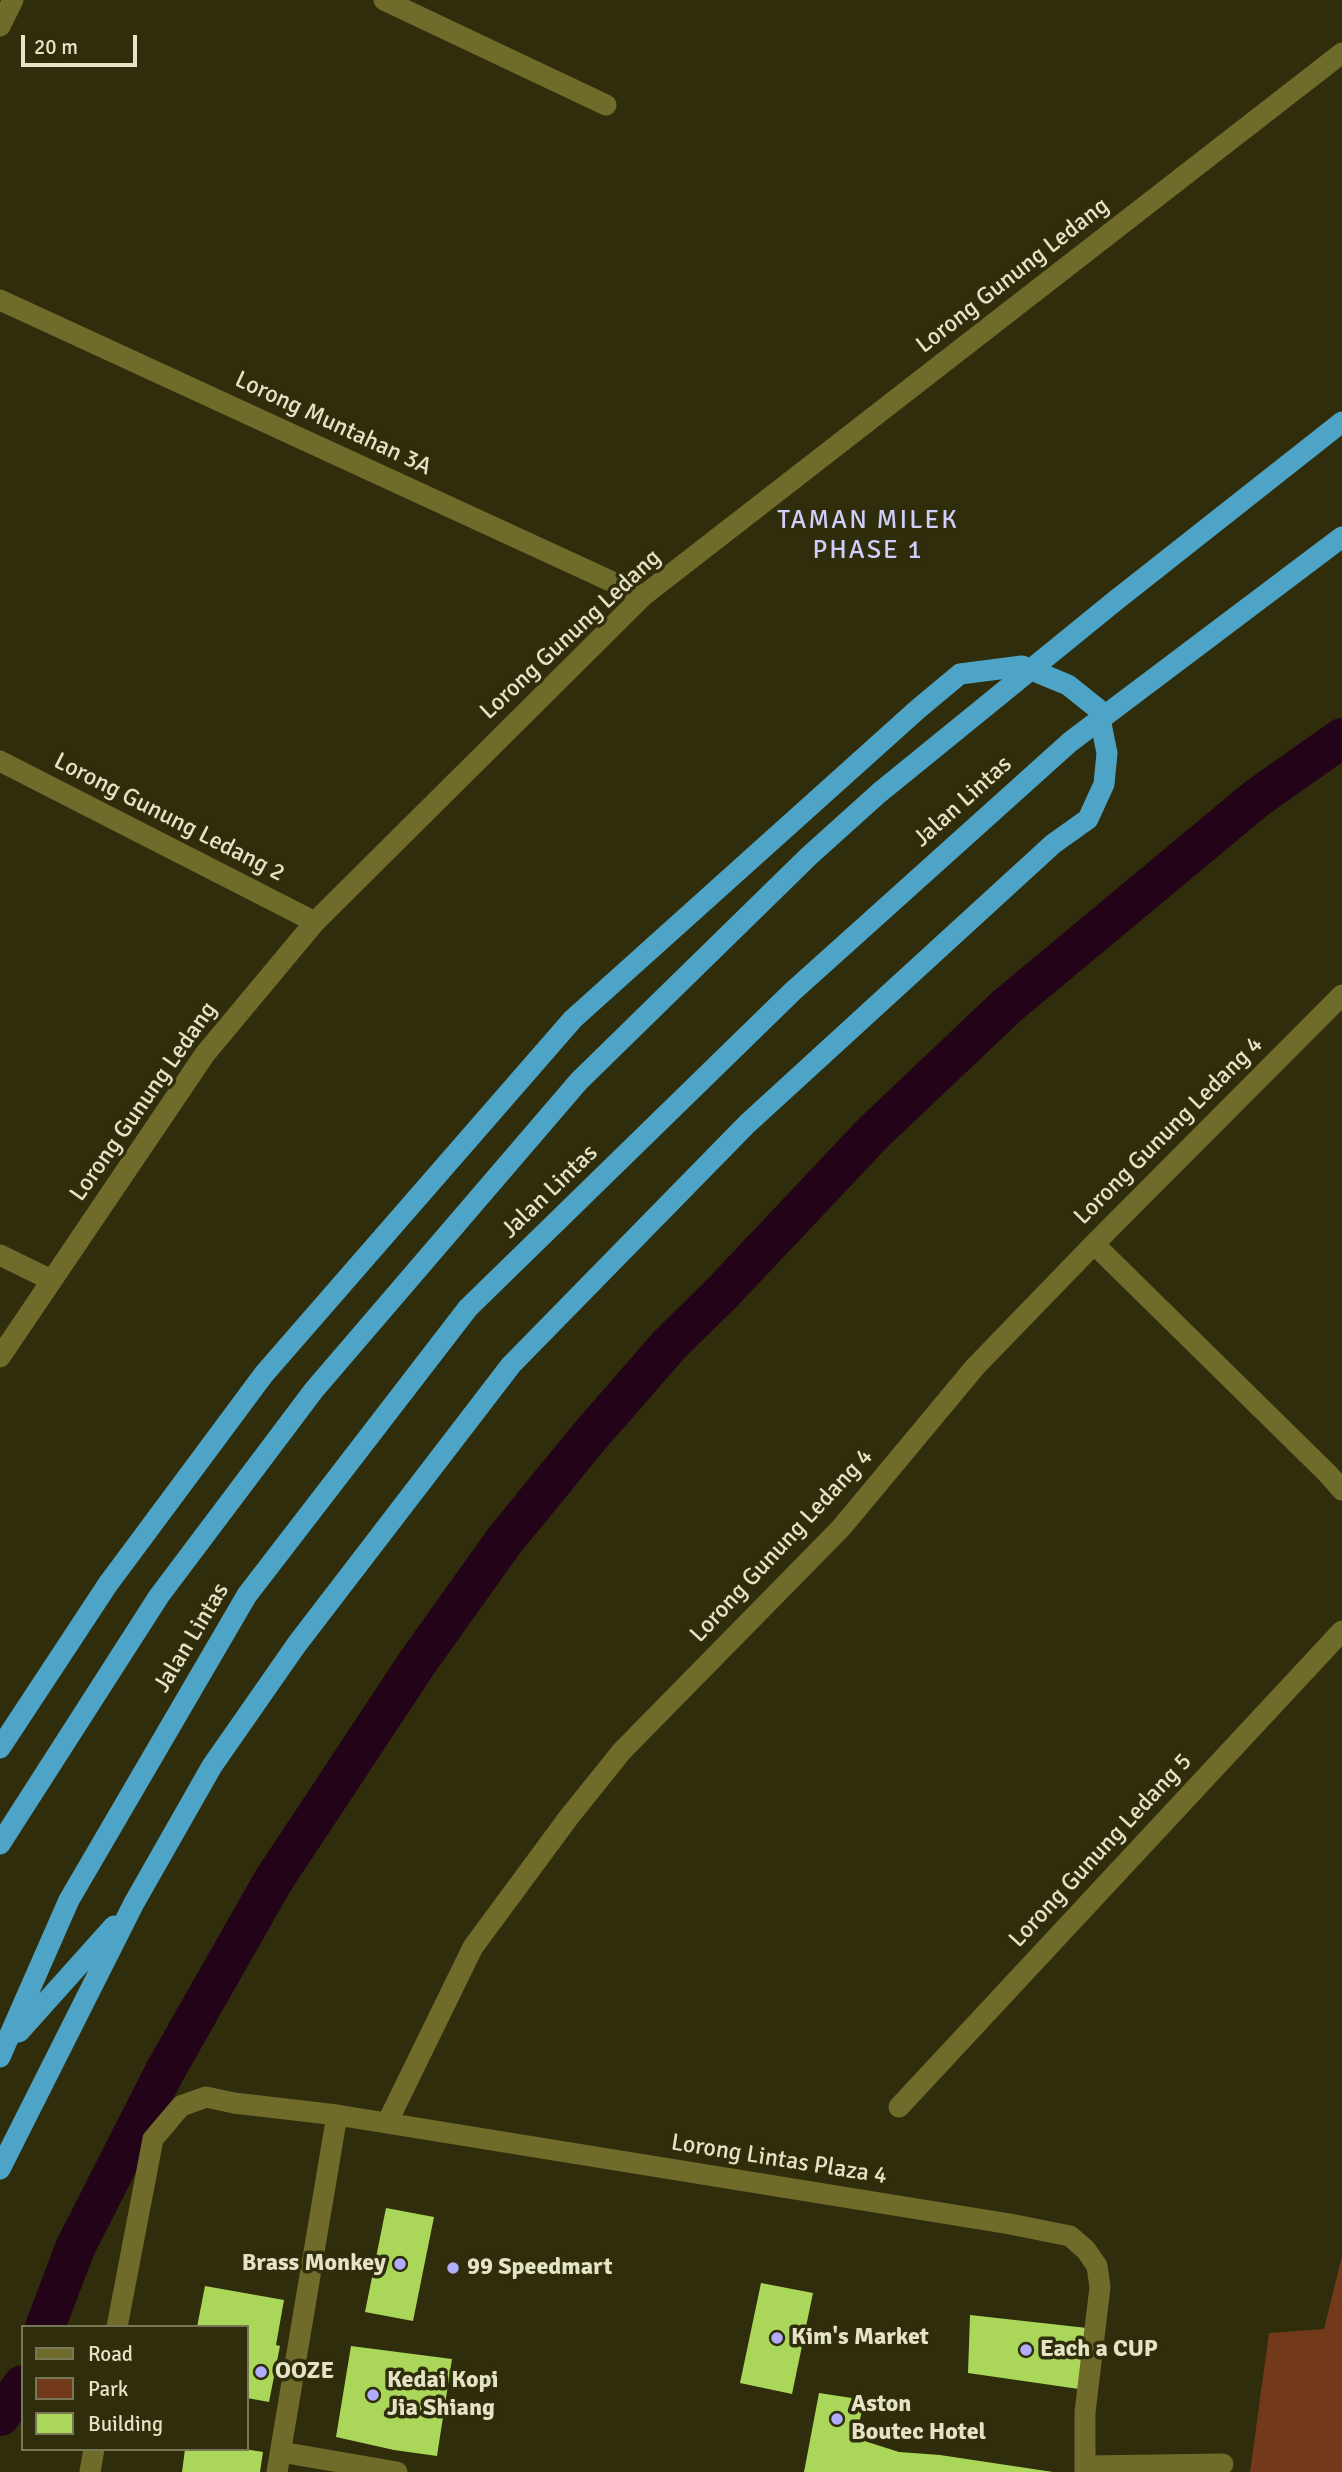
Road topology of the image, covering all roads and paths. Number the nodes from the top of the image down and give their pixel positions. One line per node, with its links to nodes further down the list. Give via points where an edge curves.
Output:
1 (13, 0): 3 (street)
2 (384, 0): 5 (street)
3 (0, 26)
4 (1342, 53): 9 (street, Lorong Gunung Ledang)
5 (606, 105)
6 (0, 300): 9 (street, Lorong Muntahan 3A)
7 (1342, 422): 20 (highway, Jalan Lintas, via 879,793 579,1081 314,1390 159,1596)
8 (1342, 537): 22 (highway, Jalan Lintas, via 1070,742 792,992 468,1308 247,1595 69,1900)
9 (643, 596): 11 (street, Lorong Gunung Ledang)
10 (0, 761): 11 (street, Lorong Gunung Ledang 2)
11 (315, 922): 15 (street, Lorong Gunung Ledang, via 205,1054)
12 (1342, 995): 13 (street, Lorong Gunung Ledang 4)
13 (1094, 1244): 17 (street); 25 (street, Lorong Gunung Ledang 4, via 975,1367 841,1528 622,1751 473,1947)
14 (0, 1255): 15 (street)
15 (51, 1280): 16 (street, Lorong Gunung Ledang)
16 (0, 1357)
17 (1342, 1490)
18 (1342, 1631): 23 (street, Lorong Gunung Ledang 5)
19 (0, 1748): 21 (highway, via 108,1584 264,1374 573,1019 960,674 1022,666 1068,685 1098,709 1107,753 1104,784 1088,819 1053,844 747,1124 511,1365 297,1644 212,1766)
20 (0, 1844)
21 (134, 1903): 22 (highway); 26 (highway)
22 (2, 2053)
23 (899, 2107)
24 (337, 2115): 25 (street, Lorong Lintas Plaza 4); 27 (street, Lorong Lintas Plaza 4, via 206,2097 181,2106 153,2139); 29 (street)
25 (387, 2123): 31 (street, Lorong Lintas Plaza 4, via 1070,2236 1097,2266 1100,2287 1086,2412)
26 (0, 2169)
27 (117, 2325)
28 (94, 2451): 32 (street)
29 (279, 2462): 33 (street)
30 (1223, 2464): 31 (street)
31 (1085, 2469)
32 (90, 2472)
33 (397, 2472)

